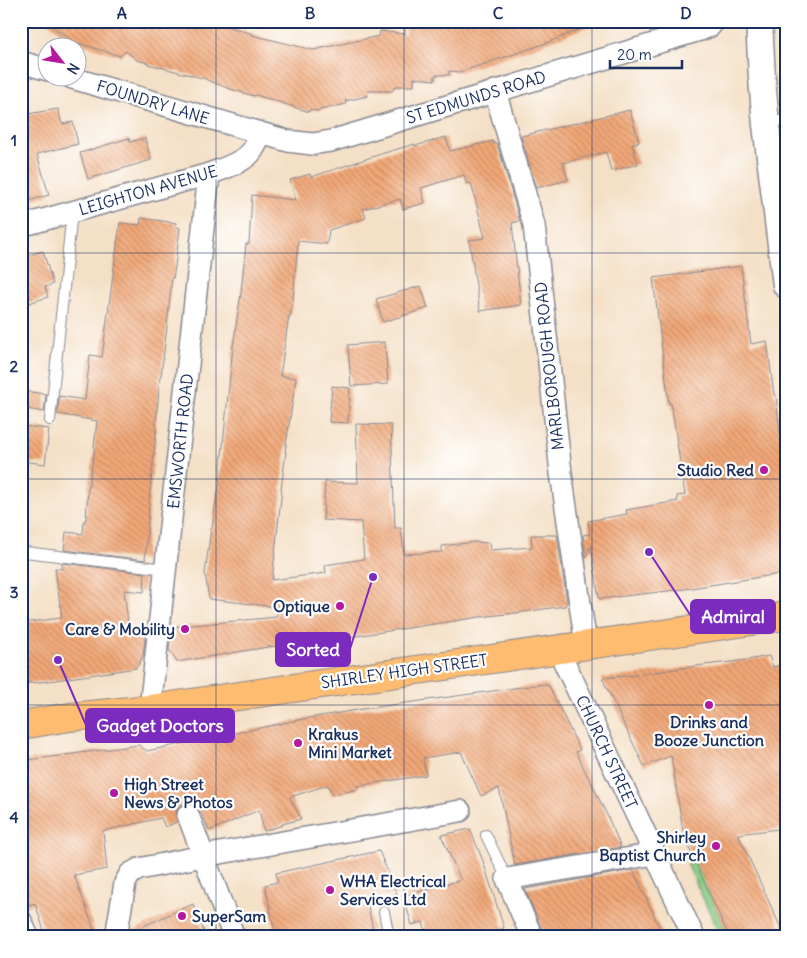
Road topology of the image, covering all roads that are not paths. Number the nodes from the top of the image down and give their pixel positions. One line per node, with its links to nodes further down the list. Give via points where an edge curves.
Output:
1 (714, 21): 6 (street, ST EDMUNDS ROAD, via 700,30)
2 (759, 21): 7 (street, via 762,78)
3 (21, 62): 4 (street)
4 (38, 67)
5 (88, 83): 8 (street, FOUNDRY LANE)
6 (495, 91): 9 (street, ST EDMUNDS ROAD, via 312,144); 18 (street, MARLBOROUGH ROAD, via 534,225 561,473)
7 (776, 122): 13 (street)
8 (234, 126): 9 (street, ST EDMUNDS ROAD)
9 (259, 133): 10 (street, LEIGHTON AVENUE, via 254,150 230,166)
10 (209, 174): 11 (street, LEIGHTON AVENUE); 16 (street, EMSWORTH ROAD)
11 (72, 212): 12 (street, LEIGHTON AVENUE); 14 (lane)
12 (21, 226)
13 (786, 285)
14 (50, 420)
15 (25, 552): 16 (lane)
16 (166, 569): 20 (street, EMSWORTH ROAD)
17 (786, 616): 18 (main road, SHIRLEY HIGH STREET)
18 (586, 645): 19 (main road, SHIRLEY HIGH STREET)
19 (558, 649): 20 (main road, SHIRLEY HIGH STREET); 25 (street, CHURCH STREET)
20 (150, 709): 21 (main road, SHIRLEY HIGH STREET)
21 (21, 725)
22 (460, 811): 26 (street)
23 (188, 815): 26 (street)
24 (486, 834): 27 (lane)
25 (654, 854): 27 (street); 35 (street, CHURCH STREET)
26 (203, 856): 31 (street, via 139,869 130,874 125,883); 32 (street)
27 (506, 879): 34 (street)
28 (384, 912): 33 (lane)
29 (21, 921): 30 (street)
30 (28, 937)
31 (116, 937)
32 (234, 937)
33 (389, 937)
34 (532, 937)
35 (694, 937)

